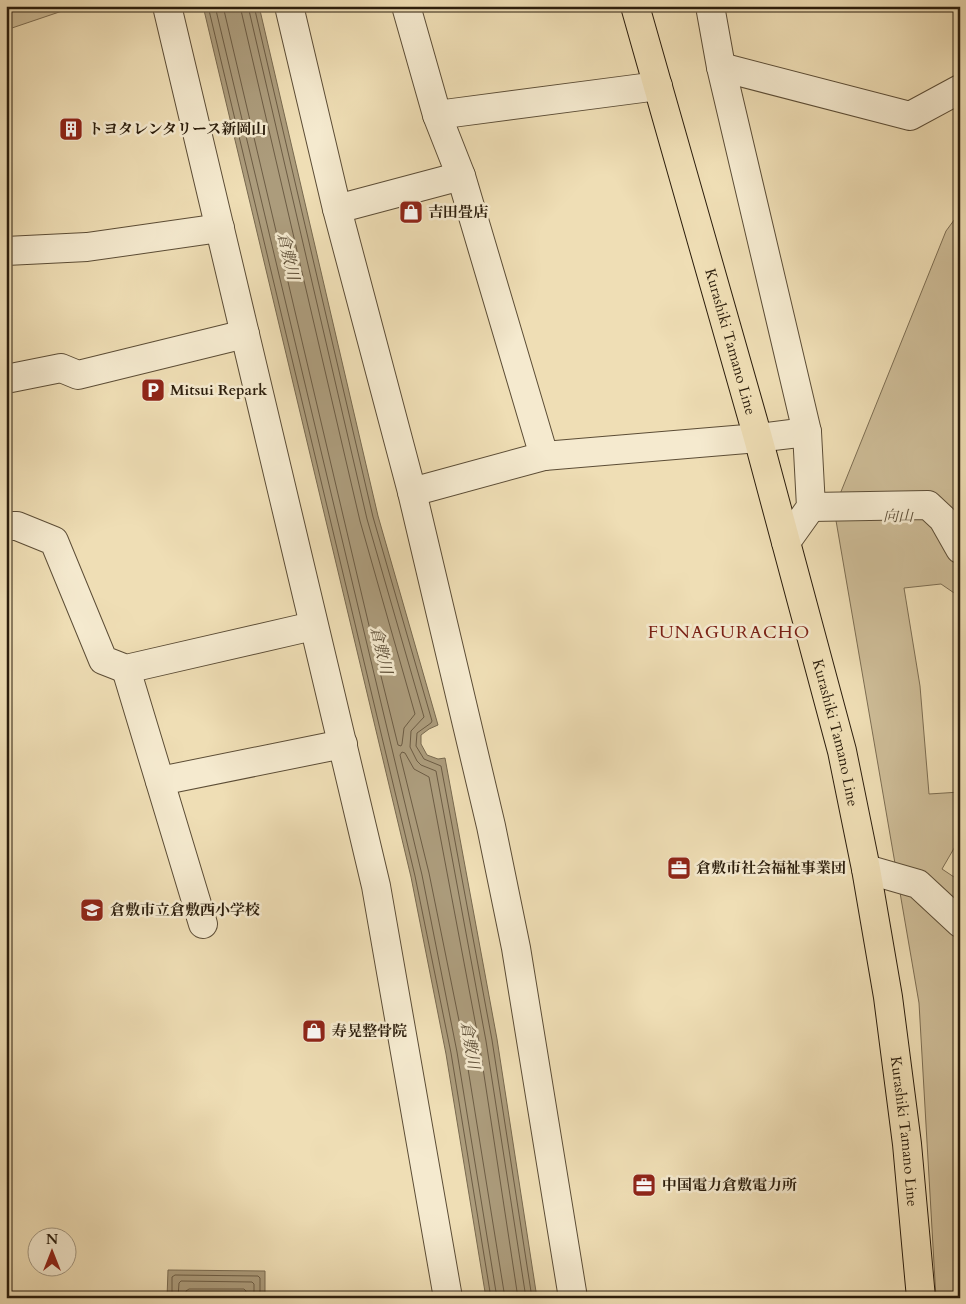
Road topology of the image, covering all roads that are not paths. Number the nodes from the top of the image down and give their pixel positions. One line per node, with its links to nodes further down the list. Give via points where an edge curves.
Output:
1 (167, 6): 12 (street)
2 (289, 6): 11 (street)
3 (406, 6): 9 (street)
4 (635, 6): 7 (main road, Kurashiki Tamano Line)
5 (710, 6): 6 (street)
6 (721, 67): 8 (street, via 910,116); 16 (street)
7 (658, 86): 9 (street); 17 (main road, Kurashiki Tamano Line)
8 (960, 89)
9 (437, 115): 10 (street)
10 (461, 176): 11 (street); 18 (street)
11 (336, 209): 19 (street)
12 (220, 228): 13 (street, via 87,247); 14 (street)
13 (6, 251)
14 (245, 334): 15 (street, via 78,375 61,368); 24 (street)
15 (6, 379)
16 (807, 432): 17 (street); 20 (street)
17 (758, 438): 18 (street); 22 (main road, Kurashiki Tamano Line)
18 (544, 456): 19 (street)
19 (412, 492): 32 (street, via 491,826 516,948)
20 (811, 507): 22 (street); 23 (street, via 928,505 943,519)
21 (6, 526): 25 (street, via 17,526 54,541 102,660)
22 (786, 542): 28 (main road, Kurashiki Tamano Line, via 842,751)
23 (960, 549)
24 (313, 626): 25 (street); 26 (street)
25 (126, 668): 27 (street)
26 (343, 744): 27 (street); 31 (street, via 376,886)
27 (160, 781): 30 (street)
28 (866, 870): 29 (street, via 918,884); 33 (main road, Kurashiki Tamano Line, via 888,997 906,1134)
29 (960, 923)
30 (203, 924)
31 (448, 1298)
32 (572, 1298)
33 (921, 1298)

